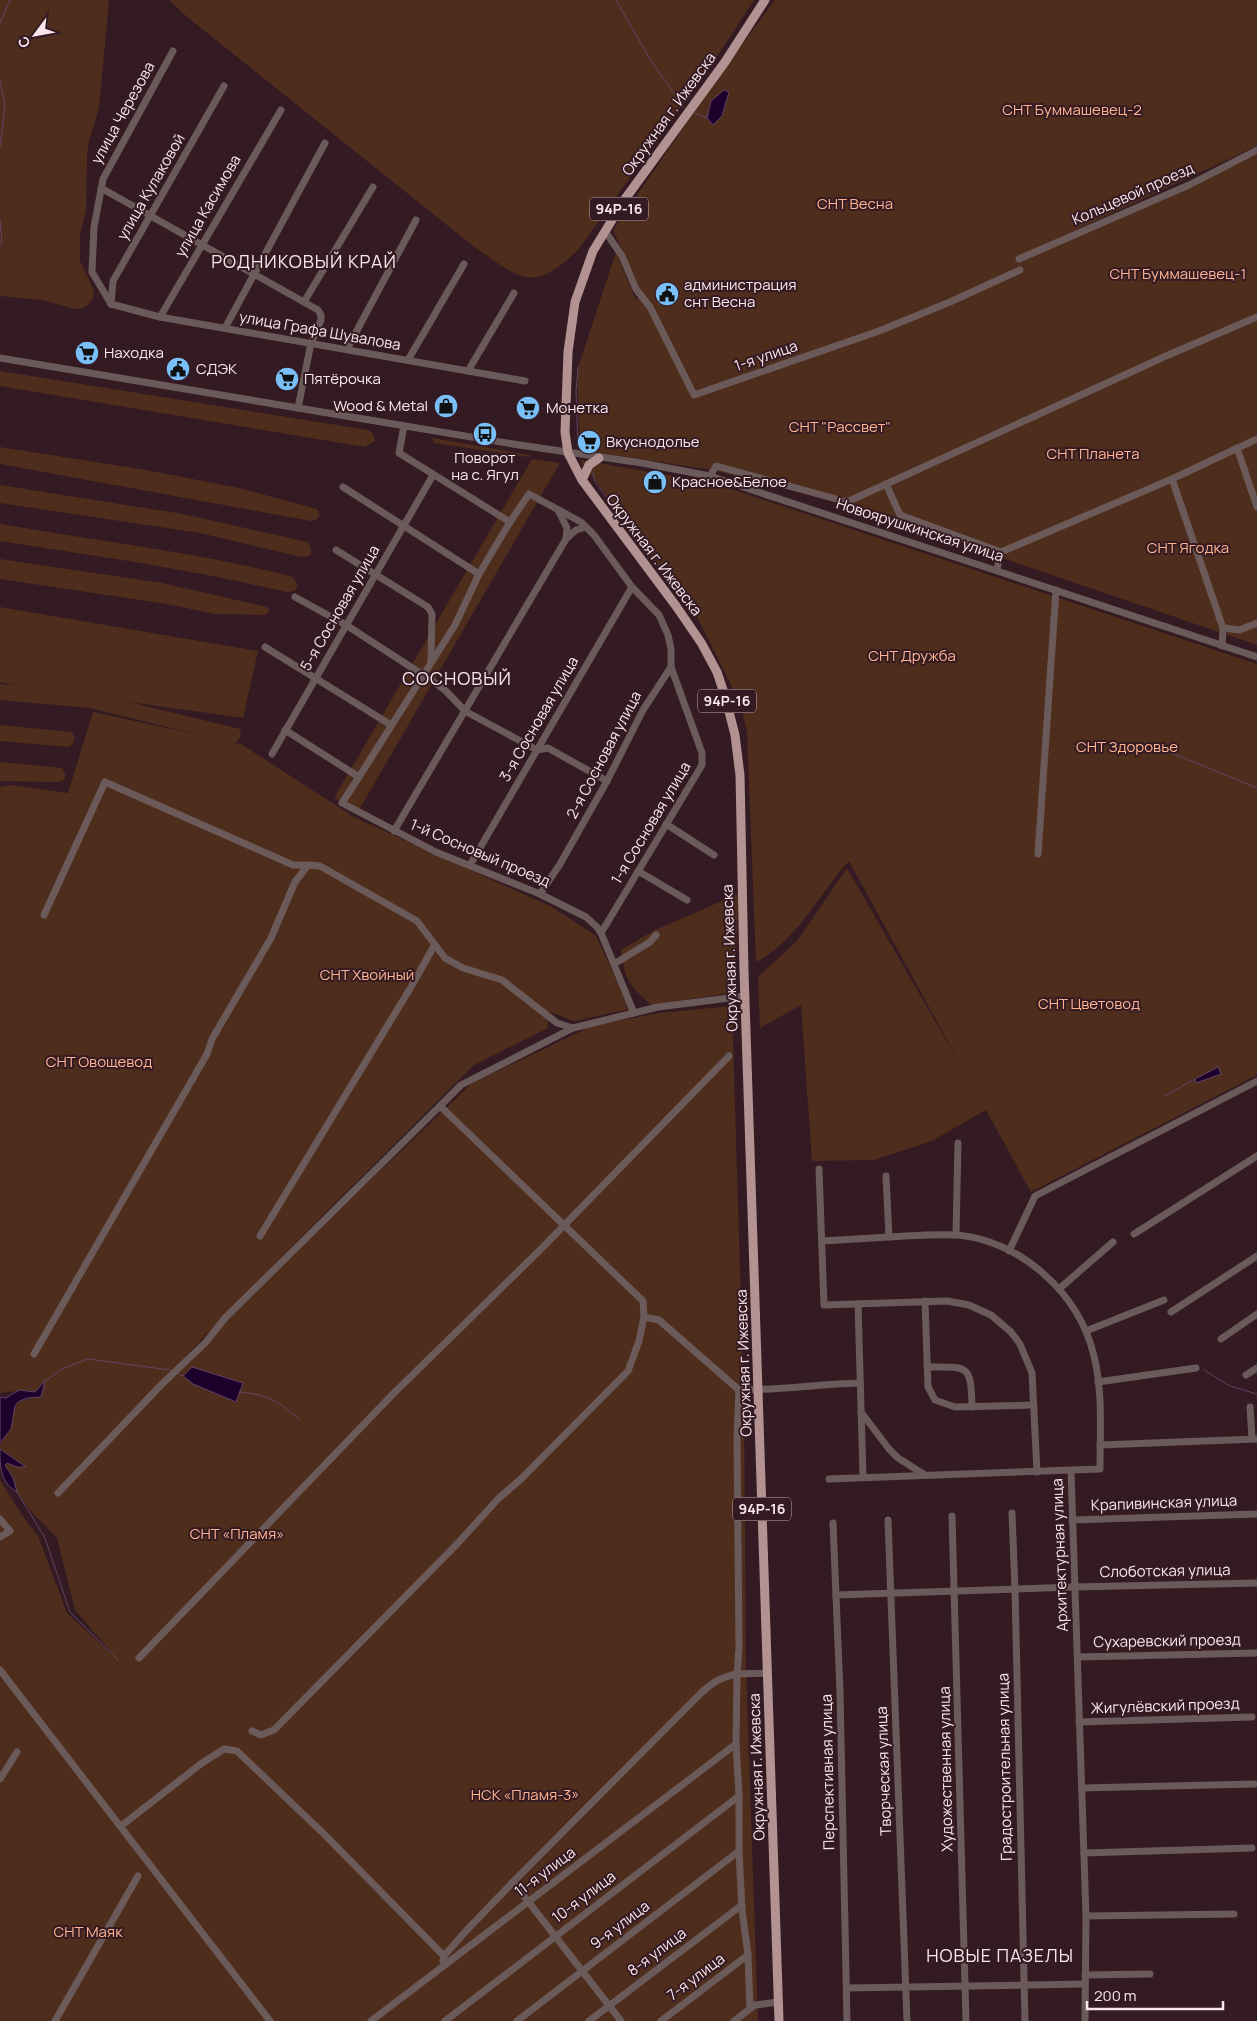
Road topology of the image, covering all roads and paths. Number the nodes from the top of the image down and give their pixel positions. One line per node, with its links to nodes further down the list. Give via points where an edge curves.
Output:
1 (765, 0): 11 (main road, Окружная г. Ижевска / 94Р-16)
2 (173, 51): 8 (street, улица Черезова)
3 (224, 86): 9 (street, улица Кулаковой)
4 (281, 110): 12 (street, улица Касимова)
5 (325, 143): 16 (street)
6 (1257, 150): 13 (street, Кольцевой проезд, via 1189,185)
7 (373, 187): 18 (street)
8 (101, 188): 9 (street); 19 (street, улица Черезова, via 94,227 92,272)
9 (151, 215): 12 (street); 19 (street, улица Кулаковой, via 114,282)
10 (416, 220): 24 (street)
11 (605, 231): 15 (street, 1-я улица, via 622,256 636,289 650,307 694,395 880,331); 33 (main road, Окружная г. Ижевска / 94Р-16, via 593,251 575,302 568,352 565,432)
12 (202, 244): 16 (street); 20 (street, улица Касимова)
13 (1019, 259)
14 (464, 264): 26 (street)
15 (1020, 270)
16 (254, 274): 18 (street); 22 (street)
17 (514, 293): 27 (street)
18 (304, 302): 23 (street, via 321,315)
19 (111, 304): 20 (street, улица Графа Шувалова)
20 (160, 317): 22 (street, улица Графа Шувалова)
21 (1257, 318): 39 (street)
22 (225, 328): 23 (street, улица Графа Шувалова)
23 (311, 343): 24 (street, улица Графа Шувалова); 29 (street)
24 (347, 349): 26 (street, улица Графа Шувалова)
25 (0, 358): 29 (street, Новоярушкинская улица)
26 (408, 360): 27 (street, улица Графа Шувалова)
27 (468, 371): 28 (street, улица Графа Шувалова)
28 (525, 381)
29 (298, 408): 30 (street, Новоярушкинская улица)
30 (404, 426): 33 (street, Новоярушкинская улица); 35 (street, via 399,453)
31 (1257, 439): 32 (street)
32 (1237, 448): 37 (street); 41 (street)
33 (568, 453): 34 (street, Новоярушкинская улица); 38 (main road, Окружная г. Ижевска / 94Р-16)
34 (599, 458): 36 (street, Новоярушкинская улица); 38 (main road, via 589,465)
35 (433, 475): 43 (street); 44 (street, 5-я Сосновая улица)
36 (710, 476): 39 (street, via 716,466 847,502); 49 (street, Новоярушкинская улица)
37 (1172, 479): 48 (street); 57 (street)
38 (582, 480): 86 (main road, Окружная г. Ижевска / 94Р-16, via 697,636 717,672 725,696 740,775)
39 (886, 484): 48 (street, via 900,515)
40 (343, 487): 44 (street)
41 (1257, 507)
42 (557, 508): 43 (street, via 530,494); 45 (street); 46 (street, via 567,528)
43 (510, 522): 50 (street)
44 (404, 525): 50 (street); 51 (street, 5-я Сосновая улица)
45 (586, 527): 46 (street, via 576,530); 52 (street, via 607,550)
46 (566, 539): 65 (street)
47 (336, 550): 51 (street)
48 (1001, 552): 49 (street)
49 (997, 569): 53 (street, Новоярушкинская улица)
50 (479, 574): 61 (street, via 455,625)
51 (375, 576): 56 (street, 5-я Сосновая улица); 61 (street, via 430,610)
52 (632, 587): 62 (street, via 650,604 664,625 670,642); 68 (street, 3-я Сосновая улица)
53 (1056, 590): 58 (street, Новоярушкинская улица); 74 (street)
54 (295, 597): 56 (street)
55 (1257, 623): 57 (street, via 1240,630)
56 (346, 625): 63 (street); 64 (street, 5-я Сосновая улица)
57 (1223, 628): 58 (street)
58 (1222, 646): 60 (street, Новоярушкинская улица)
59 (265, 647): 64 (street)
60 (1257, 657)
61 (431, 661): 63 (street)
62 (671, 667): 71 (street, 2-я Сосновая улица, via 643,710); 72 (street, 1-я Сосновая улица, via 703,759 700,771)
63 (422, 676): 65 (street, via 446,691); 66 (street)
64 (315, 678): 66 (street); 67 (street, 5-я Сосновая улица)
65 (465, 710): 68 (street); 73 (street)
66 (391, 725): 70 (street)
67 (285, 730): 69 (street, 5-я Сосновая улица); 70 (street)
68 (537, 750): 71 (street, via 548,748); 77 (street, 3-я Сосновая улица)
69 (272, 754)
70 (359, 777): 73 (street, 1-й Сосновый проезд, via 342,802)
71 (607, 781): 79 (street, 2-я Сосновая улица)
72 (666, 824): 75 (street); 78 (street, 1-я Сосновая улица)
73 (394, 830): 77 (street, 1-й Сосновый проезд)
74 (1038, 854)
75 (714, 855)
76 (308, 865): 81 (street, via 293,865 105,782); 84 (street, via 320,866 417,921); 114 (street, via 295,882 271,938 212,1039 207,1054)
77 (470, 866): 79 (street, 1-й Сосновый проезд)
78 (638, 871): 80 (street); 82 (street, 1-я Сосновая улица)
79 (540, 894): 82 (street, 1-й Сосновый проезд, via 586,917)
80 (687, 900)
81 (44, 915)
82 (601, 933): 85 (street)
83 (656, 935): 85 (street)
84 (434, 946): 88 (street, via 445,958 463,968 502,980 557,1023); 99 (street)
85 (614, 964): 87 (street)
86 (745, 996): 87 (street); 122 (main road, Окружная г. Ижевска / 94Р-16)
87 (634, 1013): 88 (street)
88 (573, 1028): 91 (street, via 462,1085)
89 (729, 1056): 96 (street)
90 (1257, 1081): 103 (street, via 1035,1196)
91 (440, 1106): 96 (street); 134 (street, via 225,1318 206,1342)
92 (958, 1144): 98 (street)
93 (1257, 1156): 97 (street)
94 (819, 1169): 101 (street)
95 (886, 1176): 100 (street)
96 (564, 1225): 111 (street, via 642,1301); 151 (street, via 392,1395)
97 (1134, 1234)
98 (956, 1235): 100 (street, Архитектурная улица); 103 (street, Архитектурная улица, via 983,1240)
99 (260, 1236)
100 (889, 1237): 101 (street, Архитектурная улица)
101 (822, 1241): 108 (street, via 824,1305)
102 (1113, 1242): 105 (street)
103 (1009, 1251): 105 (street, Архитектурная улица, via 1035,1266)
104 (1257, 1256): 109 (street)
105 (1059, 1289): 112 (street, Архитектурная улица)
106 (1164, 1300): 112 (street)
107 (925, 1301): 108 (street); 115 (street); 123 (street, via 980,1308 1002,1323 1027,1358 1032,1373)
108 (858, 1304): 120 (street)
109 (1171, 1312)
110 (1257, 1314): 113 (street)
111 (644, 1317): 121 (street, via 658,1320); 157 (street, via 628,1371 498,1499 274,1730 261,1735)
112 (1086, 1331): 119 (street, Архитектурная улица)
113 (1221, 1339)
114 (34, 1354)
115 (927, 1367): 124 (street, via 928,1387 935,1400 949,1406); 124 (street, via 965,1370 971,1378)
116 (1196, 1368): 119 (street)
117 (1257, 1368): 118 (street)
118 (1246, 1375)
119 (1098, 1382): 128 (street, Архитектурная улица)
120 (860, 1383): 122 (street); 126 (street)
121 (739, 1390): 122 (street); 154 (street)
122 (758, 1390): 153 (main road, Окружная г. Ижевска / 94Р-16)
123 (1034, 1405): 124 (street); 130 (street)
124 (972, 1406)
125 (1250, 1407): 127 (street)
126 (861, 1412): 131 (street, via 898,1458); 132 (street)
127 (1255, 1439): 128 (street)
128 (1100, 1445): 129 (street, Архитектурная улица, via 1100,1469)
129 (1071, 1470): 130 (street); 140 (street, Архитектурная улица)
130 (1037, 1472): 131 (street)
131 (926, 1475): 132 (street)
132 (863, 1477): 133 (street)
133 (829, 1479)
134 (58, 1492)
135 (1012, 1513): 145 (street, Градостроительная улица)
136 (1257, 1514): 140 (street, Крапивинская улица)
137 (952, 1516): 146 (street, Художественная улица)
138 (0, 1519): 142 (street, via 10,1531)
139 (888, 1520): 147 (street, Творческая улица)
140 (1072, 1520): 144 (street, Архитектурная улица)
141 (833, 1523): 148 (street, Перспективная улица)
142 (0, 1537)
143 (1257, 1583): 144 (street, Слоботская улица)
144 (1074, 1586): 145 (street, Слоботская улица); 150 (street, Архитектурная улица)
145 (1015, 1590): 146 (street, Слоботская улица); 182 (street, Градостроительная улица)
146 (955, 1592): 147 (street, Слоботская улица); 184 (street, Художественная улица)
147 (891, 1594): 148 (street, Слоботская улица); 183 (street, Творческая улица)
148 (836, 1595): 185 (street, Перспективная улица)
149 (1257, 1653): 150 (street, Сухаревский проезд)
150 (1078, 1657): 156 (street, Архитектурная улица)
151 (139, 1658)
152 (0, 1670): 164 (street)
153 (768, 1673): 154 (street); 186 (main road, Окружная г. Ижевска / 94Р-16)
154 (737, 1674): 158 (street); 169 (street, via 713,1682)
155 (1252, 1717): 156 (street, Жигулёвский проезд)
156 (1079, 1722): 162 (street, Архитектурная улица)
157 (252, 1731)
158 (736, 1744): 163 (street); 170 (street, 11-я улица)
159 (16, 1752): 160 (street)
160 (0, 1779)
161 (1254, 1784): 162 (street)
162 (1082, 1788): 167 (street, Архитектурная улица)
163 (739, 1796): 166 (street); 174 (street, 10-я улица)
164 (121, 1826): 176 (street, via 224,1749 237,1751); 190 (street)
165 (1252, 1848): 167 (street)
166 (739, 1851): 171 (street); 178 (street, 9-я улица)
167 (1084, 1853): 173 (street, Архитектурная улица)
168 (138, 1876): 189 (street)
169 (514, 1882): 170 (street); 176 (street)
170 (529, 1902): 174 (street); 177 (street, 11-я улица)
171 (742, 1905): 175 (street); 187 (street, 8-я улица)
172 (1234, 1914): 173 (street)
173 (1086, 1916): 180 (street, Архитектурная улица)
174 (556, 1936): 178 (street); 192 (street, 10-я улица)
175 (748, 1954): 188 (street); 196 (street, 7-я улица)
176 (444, 1956): 177 (street)
177 (442, 1966): 191 (street, 11-я улица)
178 (582, 1971): 187 (street); 193 (street, 9-я улица)
179 (1150, 1974): 180 (street)
180 (1085, 1975): 181 (street, Архитектурная улица)
181 (1085, 1984): 182 (street); 203 (street, Архитектурная улица)
182 (1024, 1985): 184 (street); 202 (street, Градостроительная улица)
183 (907, 1986): 184 (street); 185 (street); 200 (street, Творческая улица)
184 (965, 1986): 201 (street, Художественная улица)
185 (847, 1988): 199 (street, Перспективная улица)
186 (779, 2002): 188 (street); 198 (main road, Окружная г. Ижевска / 94Р-16)
187 (609, 2006): 194 (street, 8-я улица); 195 (street)
188 (750, 2008): 197 (street)
189 (55, 2021)
190 (270, 2021)
191 (371, 2021)
192 (445, 2021)
193 (517, 2021)
194 (589, 2021)
195 (621, 2021)
196 (661, 2021)
197 (734, 2021)
198 (779, 2021)
199 (848, 2021)
200 (907, 2021)
201 (966, 2021)
202 (1025, 2021)
203 (1085, 2021)

